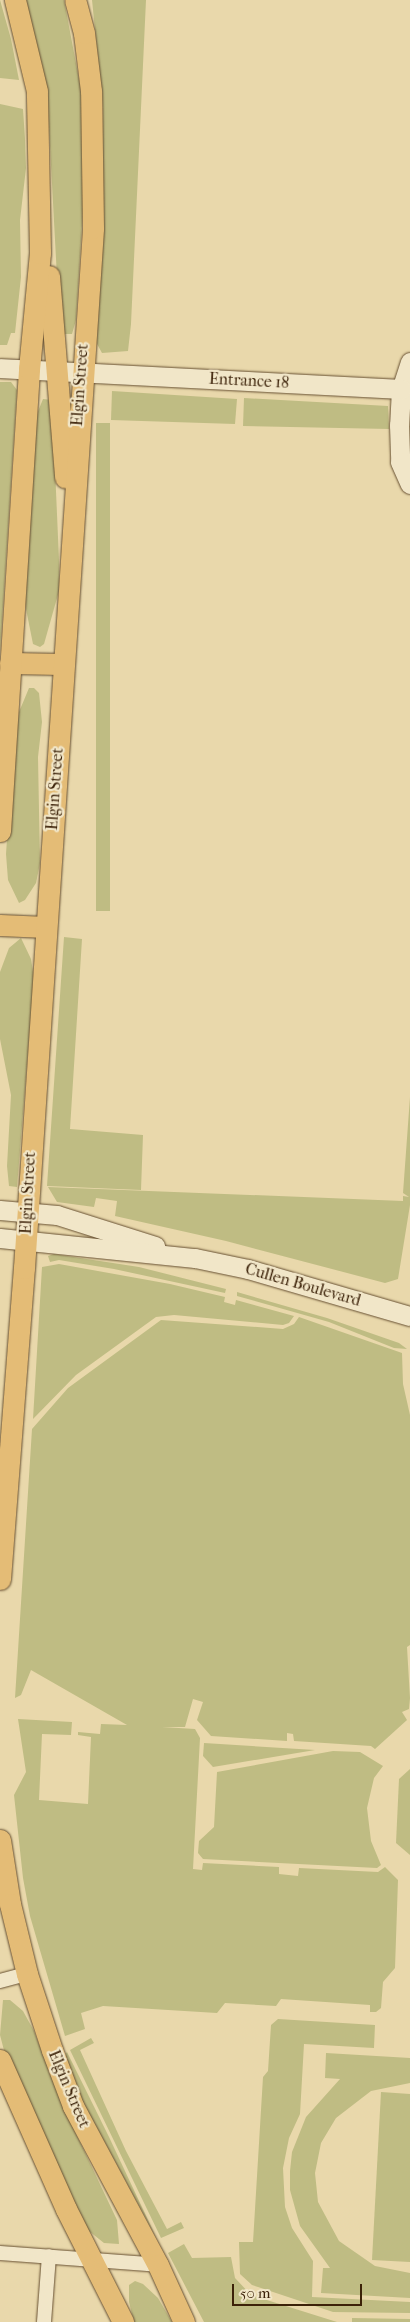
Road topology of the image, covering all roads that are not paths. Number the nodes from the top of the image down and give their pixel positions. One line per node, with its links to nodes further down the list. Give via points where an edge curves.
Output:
1 (15, 0): 3 (main road, via 37,91)
2 (75, 0): 8 (main road, Elgin Street, via 84,33 91,91 92,228)
3 (40, 253): 6 (main road); 7 (main road, via 48,270)
4 (410, 362): 9 (street)
5 (0, 368): 6 (street, Entrance 18)
6 (29, 369): 7 (street, Entrance 18); 12 (main road)
7 (56, 370): 8 (street, Entrance 18); 11 (main road, via 62,463)
8 (81, 371): 9 (street, Entrance 18); 11 (main road, Elgin Street)
9 (401, 389): 10 (street, via 400,462)
10 (410, 484)
11 (72, 509): 13 (main road, Elgin Street)
12 (10, 663): 13 (main road); 14 (main road)
13 (63, 664): 16 (main road, Elgin Street)
14 (0, 831)
15 (0, 925): 16 (main road)
16 (46, 927): 18 (main road, Elgin Street)
17 (0, 1210): 18 (street, Cullen Boulevard)
18 (27, 1212): 20 (main road, Elgin Street); 21 (street, Cullen Boulevard, via 56,1215)
19 (0, 1238): 20 (street, Cullen Boulevard)
20 (25, 1240): 21 (street, Cullen Boulevard); 23 (main road, Elgin Street)
21 (195, 1258): 22 (street, Cullen Boulevard, via 248,1268)
22 (410, 1316)
23 (0, 1579)
24 (0, 1840): 25 (main road, Elgin Street)
25 (26, 1974): 26 (street); 31 (main road, Elgin Street, via 73,2106)
26 (0, 1981)
27 (0, 2060): 30 (main road)
28 (0, 2253): 29 (street)
29 (49, 2256): 30 (street); 32 (street)
30 (93, 2262): 31 (street); 33 (main road)
31 (158, 2265): 34 (main road, Elgin Street)
32 (44, 2322)
33 (123, 2322)
34 (184, 2322)

